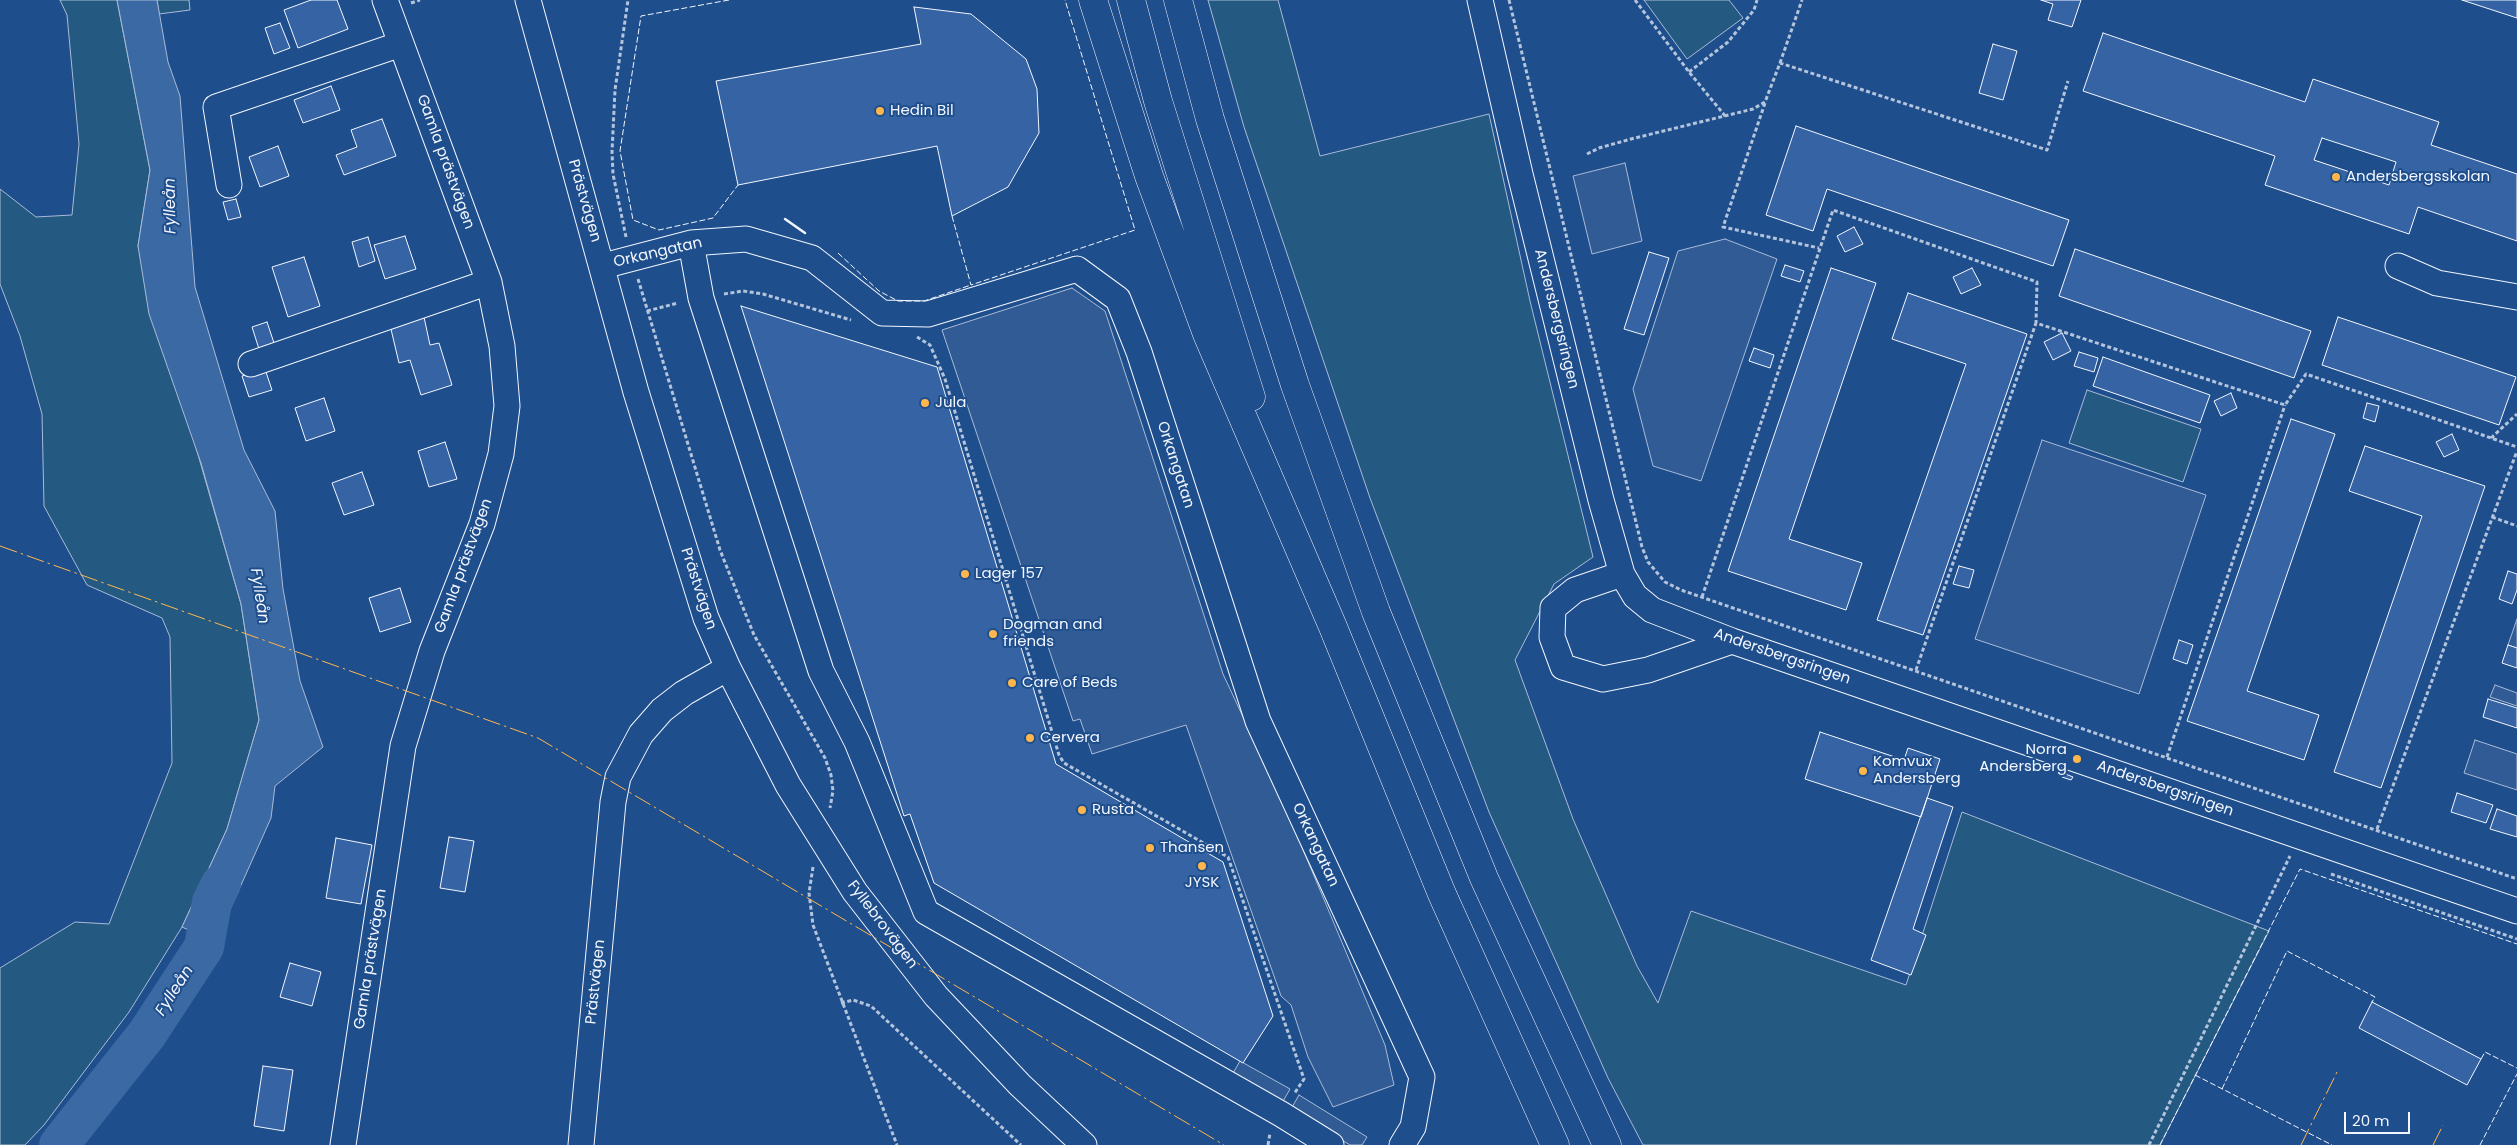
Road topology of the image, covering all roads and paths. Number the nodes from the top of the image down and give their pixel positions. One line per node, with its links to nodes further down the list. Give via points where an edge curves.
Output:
1 (385, 0): 12 (street, Gamla prästvägen)
2 (528, 0): 23 (street, Prästvägen)
3 (628, 0): 22 (path, via 615,90 612,152 620,213)
4 (1093, 0): 41 (highway, via 1149,176 1207,334)
5 (1131, 0): 41 (highway, via 1158,101 1253,402)
6 (1178, 0): 62 (highway, via 1210,119 1288,366 1376,612 1484,878)
7 (1480, 0): 39 (street, Andersbergsringen, via 1520,174)
8 (1509, 0): 40 (path, via 1642,547 1652,568 1666,582)
9 (1635, 0): 14 (path)
10 (1758, 0): 14 (path, via 1754,10 1728,42)
11 (1802, 0): 13 (path)
12 (401, 44): 19 (street, via 216,107); 25 (street, Gamla prästvägen)
13 (1780, 63): 15 (path, via 2047,150); 16 (path)
14 (1689, 72): 17 (path)
15 (2068, 81)
16 (1765, 102): 17 (path); 21 (path, via 1723,228)
17 (1726, 117): 18 (path, via 1599,148)
18 (1587, 154)
19 (229, 185)
20 (691, 243): 22 (street, Orkangatan); 27 (street); 60 (street, Orkangatan, via 746,239 812,258 882,313 928,314 1076,269 1118,299 1142,361 1258,721 1422,1077 1413,1127)
21 (1819, 248): 30 (path, via 1833,210 2037,282); 40 (path)
22 (631, 257): 23 (street, Orkangatan); 28 (path)
23 (603, 266): 43 (street, Prästvägen, via 636,392 706,618)
24 (2398, 266): 26 (street, via 2438,283)
25 (489, 282): 32 (street); 54 (street, Gamla prästvägen, via 502,346 507,406 501,454 482,524 432,651 403,746)
26 (2517, 297)
27 (701, 298): 28 (path); 29 (path, via 744,291); 59 (street, via 821,671 857,742 926,912)
28 (647, 311): 46 (path, via 720,550 754,635 825,758 833,791)
29 (854, 320)
30 (2036, 323): 33 (path); 44 (path)
31 (914, 336): 53 (path, via 930,345 945,379 1058,755 1064,763 1228,857)
32 (251, 364)
33 (2285, 405): 35 (path, via 2306,374); 45 (path)
34 (2517, 414): 35 (path)
35 (2491, 438): 36 (path)
36 (2517, 449): 37 (path)
37 (2492, 517): 38 (path); 47 (path)
38 (2517, 526)
39 (1622, 574): 42 (street, Andersbergsringen, via 1635,596 1652,610); 42 (street, via 1575,590 1553,608 1552,637 1564,667 1603,679 1648,670)
40 (1702, 597): 44 (path)
41 (1333, 627): 61 (highway, via 1442,894)
42 (1732, 641): 48 (street, Andersbergsringen)
43 (728, 668): 55 (street, Prästvägen, via 684,693 662,710 641,734 618,777); 58 (street, Fyllebrovägen, via 788,786 855,892 936,996 1020,1085)
44 (1916, 670): 45 (path)
45 (2166, 756): 47 (path)
46 (830, 811)
47 (2378, 829): 50 (path)
48 (2300, 835): 51 (street, Andersbergsringen); 63 (path)
49 (814, 864): 52 (path, via 809,892 812,921)
50 (2517, 879)
51 (2517, 911)
52 (841, 1003): 56 (path); 57 (path, via 853,1000 871,1006)
53 (1304, 1080)
54 (343, 1145)
55 (581, 1145)
56 (897, 1145)
57 (1021, 1145)
58 (1084, 1145)
59 (1331, 1145)
60 (1402, 1145)
61 (1555, 1145)
62 (1607, 1145)
63 (2149, 1145)

